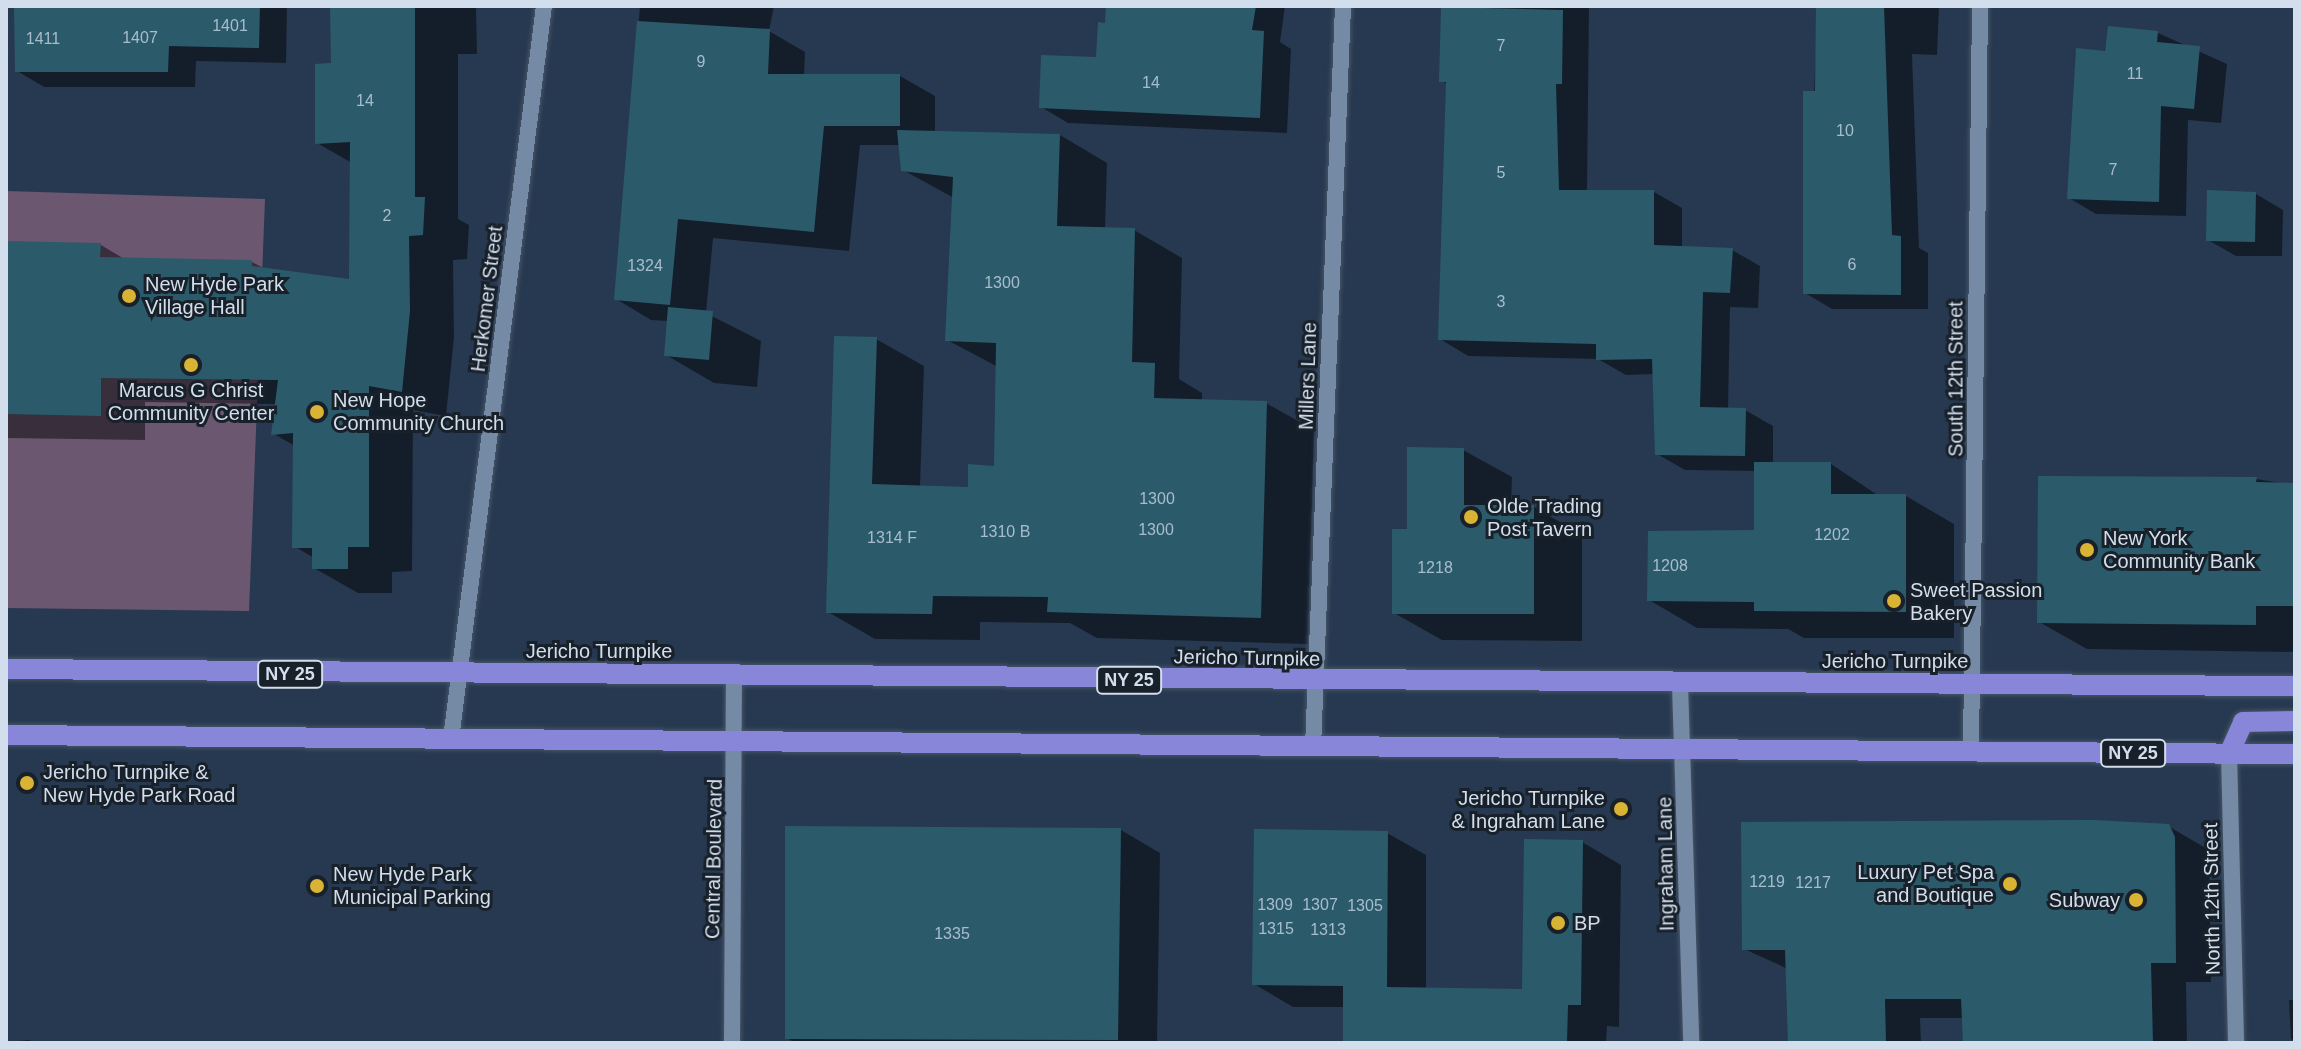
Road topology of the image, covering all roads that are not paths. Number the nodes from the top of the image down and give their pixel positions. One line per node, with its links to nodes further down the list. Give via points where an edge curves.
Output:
1 (544, 6): 5 (street, Herkomer Street)
2 (1343, 6): 7 (street, Millers Lane)
3 (1980, 6): 9 (street, South 12th Street)
4 (6, 669): 5 (main road, Jericho Turnpike / NY 25)
5 (460, 674): 6 (main road, Jericho Turnpike / NY 25); 13 (street, Herkomer Street)
6 (734, 676): 7 (main road, Jericho Turnpike / NY 25); 14 (street, Central Boulevard)
7 (1316, 682): 8 (main road, Jericho Turnpike / NY 25); 15 (street, Millers Lane)
8 (1680, 684): 9 (main road, Jericho Turnpike / NY 25); 16 (street, Ingraham Lane)
9 (1972, 685): 10 (main road, Jericho Turnpike / NY 25); 17 (street, South 12th Street)
10 (2295, 686)
11 (2295, 721): 18 (main road, via 2243,722)
12 (6, 735): 13 (main road, NY 25)
13 (451, 739): 14 (main road, NY 25)
14 (736, 742): 15 (main road, NY 25); 20 (street, Central Boulevard)
15 (1313, 747): 16 (main road, NY 25)
16 (1683, 749): 17 (main road, NY 25); 21 (street, Ingraham Lane)
17 (1971, 752): 18 (main road, NY 25)
18 (2229, 754): 19 (main road, NY 25); 22 (street, North 12th Street)
19 (2295, 754)
20 (732, 1043)
21 (1691, 1043)
22 (2236, 1043)

